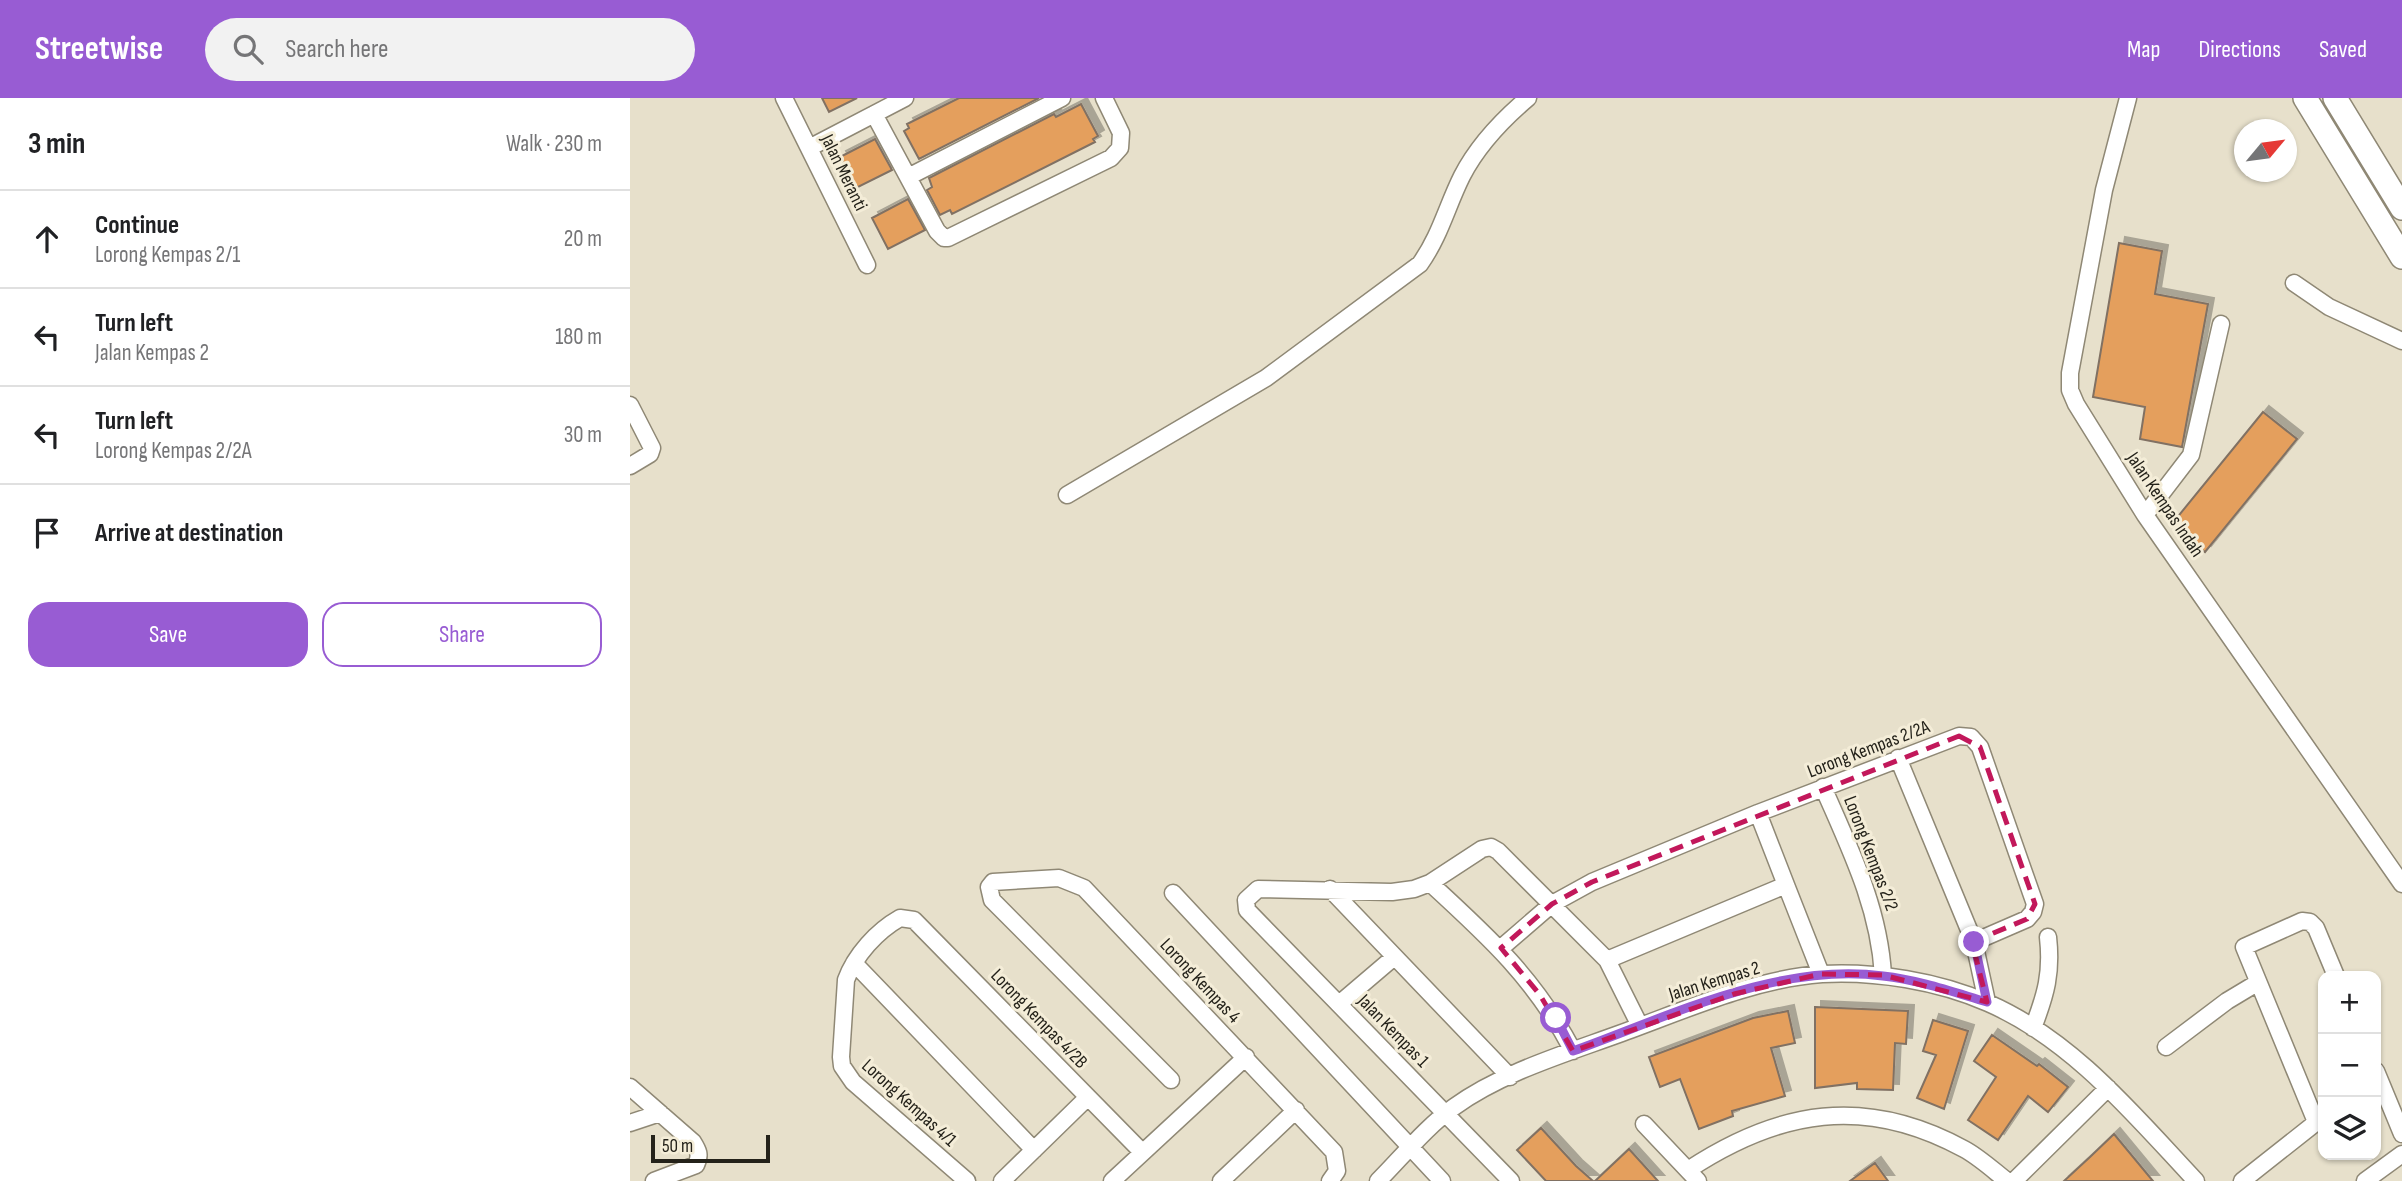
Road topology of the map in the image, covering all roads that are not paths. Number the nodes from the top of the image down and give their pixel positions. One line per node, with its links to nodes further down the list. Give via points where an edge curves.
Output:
1 (785, 98): 10 (street, Jalan Meranti)
2 (905, 98): 9 (street)
3 (1062, 98): 11 (street)
4 (1104, 98): 11 (street, via 1121,133 1120,148 1111,158 952,237 944,238)
5 (1528, 98): 20 (street, via 1481,145 1462,176 1435,243 1420,264 1266,378)
6 (2128, 98): 21 (street, Jalan Kempas Indah, via 2104,190 2070,390)
7 (2305, 98): 13 (highway)
8 (2335, 98): 12 (highway)
9 (874, 114): 10 (street); 11 (street)
10 (809, 148): 14 (street, Jalan Meranti)
11 (908, 177)
12 (2402, 208)
13 (2402, 257)
14 (867, 265)
15 (2294, 283): 17 (street, via 2329,307)
16 (2221, 324): 21 (street, via 2191,455)
17 (2402, 341)
18 (630, 405): 19 (street, via 652,451)
19 (630, 466)
20 (1067, 495)
21 (2145, 515): 27 (street, Jalan Kempas Indah)
22 (1898, 758): 23 (street, Lorong Kempas 2/2A); 32 (street); 32 (street, Lorong Kempas 2/2A, via 1959,736 1971,737 1980,747 2035,904 2027,919)
23 (1823, 787): 24 (street, Lorong Kempas 2/2A); 39 (street, Lorong Kempas 2/2, via 1874,910)
24 (1758, 813): 26 (street); 30 (street, Lorong Kempas 2/2A, via 1591,882)
25 (1430, 883): 28 (street, via 1392,892); 30 (street, via 1491,847); 33 (street)
26 (1786, 884): 35 (street); 38 (street)
27 (2402, 884)
28 (1330, 890): 34 (street); 42 (street, Jalan Kempas 1, via 1258,889 1246,900 1247,910)
29 (1173, 893): 62 (street)
30 (1552, 904): 33 (street, Lorong Kempas 2/2A); 35 (street)
31 (2048, 937): 44 (street, via 2051,967)
32 (1974, 942): 41 (street)
33 (1501, 948): 46 (street, via 1541,995)
34 (1393, 958): 42 (street); 48 (street)
35 (1607, 960): 43 (street)
36 (854, 963): 53 (street, Lorong Kempas 4/2B, via 894,921 914,920); 63 (street); 68 (street, Lorong Kempas 4/1, via 846,979 842,1066 853,1082)
37 (2334, 971): 40 (street, via 2316,928 2302,921 2244,947)
38 (1821, 974): 39 (street, Jalan Kempas 2); 43 (street, Jalan Kempas 2, via 1734,993)
39 (1882, 975): 41 (street, Jalan Kempas 2)
40 (2257, 984): 45 (street); 57 (street)
41 (1987, 1002): 44 (street, Jalan Kempas 2)
42 (1339, 1004): 56 (street, Jalan Kempas 1)
43 (1640, 1026): 46 (street, Jalan Kempas 2)
44 (2033, 1028): 51 (street, Jalan Kempas 2)
45 (2166, 1047)
46 (1573, 1051): 48 (street, Jalan Kempas 2)
47 (1246, 1057): 49 (street, Lorong Kempas 4, via 1077,883 1059,878 993,882 989,887 992,900); 54 (street, Lorong Kempas 4); 64 (street)
48 (1510, 1077): 56 (street, Jalan Kempas 2)
49 (1171, 1080)
50 (630, 1087): 55 (street)
51 (2108, 1088): 77 (street); 78 (street, Jalan Kempas 2)
52 (2381, 1088): 61 (street)
53 (1088, 1097): 63 (street); 64 (street, Lorong Kempas 4/2B)
54 (1296, 1110): 71 (street); 72 (street, Lorong Kempas 4, via 1335,1152 1337,1171)
55 (660, 1113): 59 (street); 67 (street, via 693,1142 700,1158 689,1169)
56 (1446, 1114): 62 (street, Jalan Kempas 2); 75 (street, Jalan Kempas 1)
57 (2318, 1115)
58 (2318, 1121): 79 (street)
59 (630, 1124)
60 (1644, 1124): 66 (street)
61 (2402, 1134)
62 (1410, 1149): 73 (street, Jalan Kempas 2); 74 (street)
63 (1034, 1150): 69 (street)
64 (1142, 1152): 70 (street)
65 (2402, 1154): 80 (street)
66 (1693, 1176): 76 (street, via 1727,1144 1768,1127 1818,1117 1877,1117 1921,1128 1967,1150)
67 (654, 1181)
68 (967, 1181)
69 (1002, 1181)
70 (1112, 1181)
71 (1221, 1181)
72 (1330, 1181)
73 (1378, 1181)
74 (1442, 1181)
75 (1511, 1181)
76 (2007, 1181)
77 (2014, 1181)
78 (2196, 1181)
79 (2242, 1181)
80 (2365, 1181)

